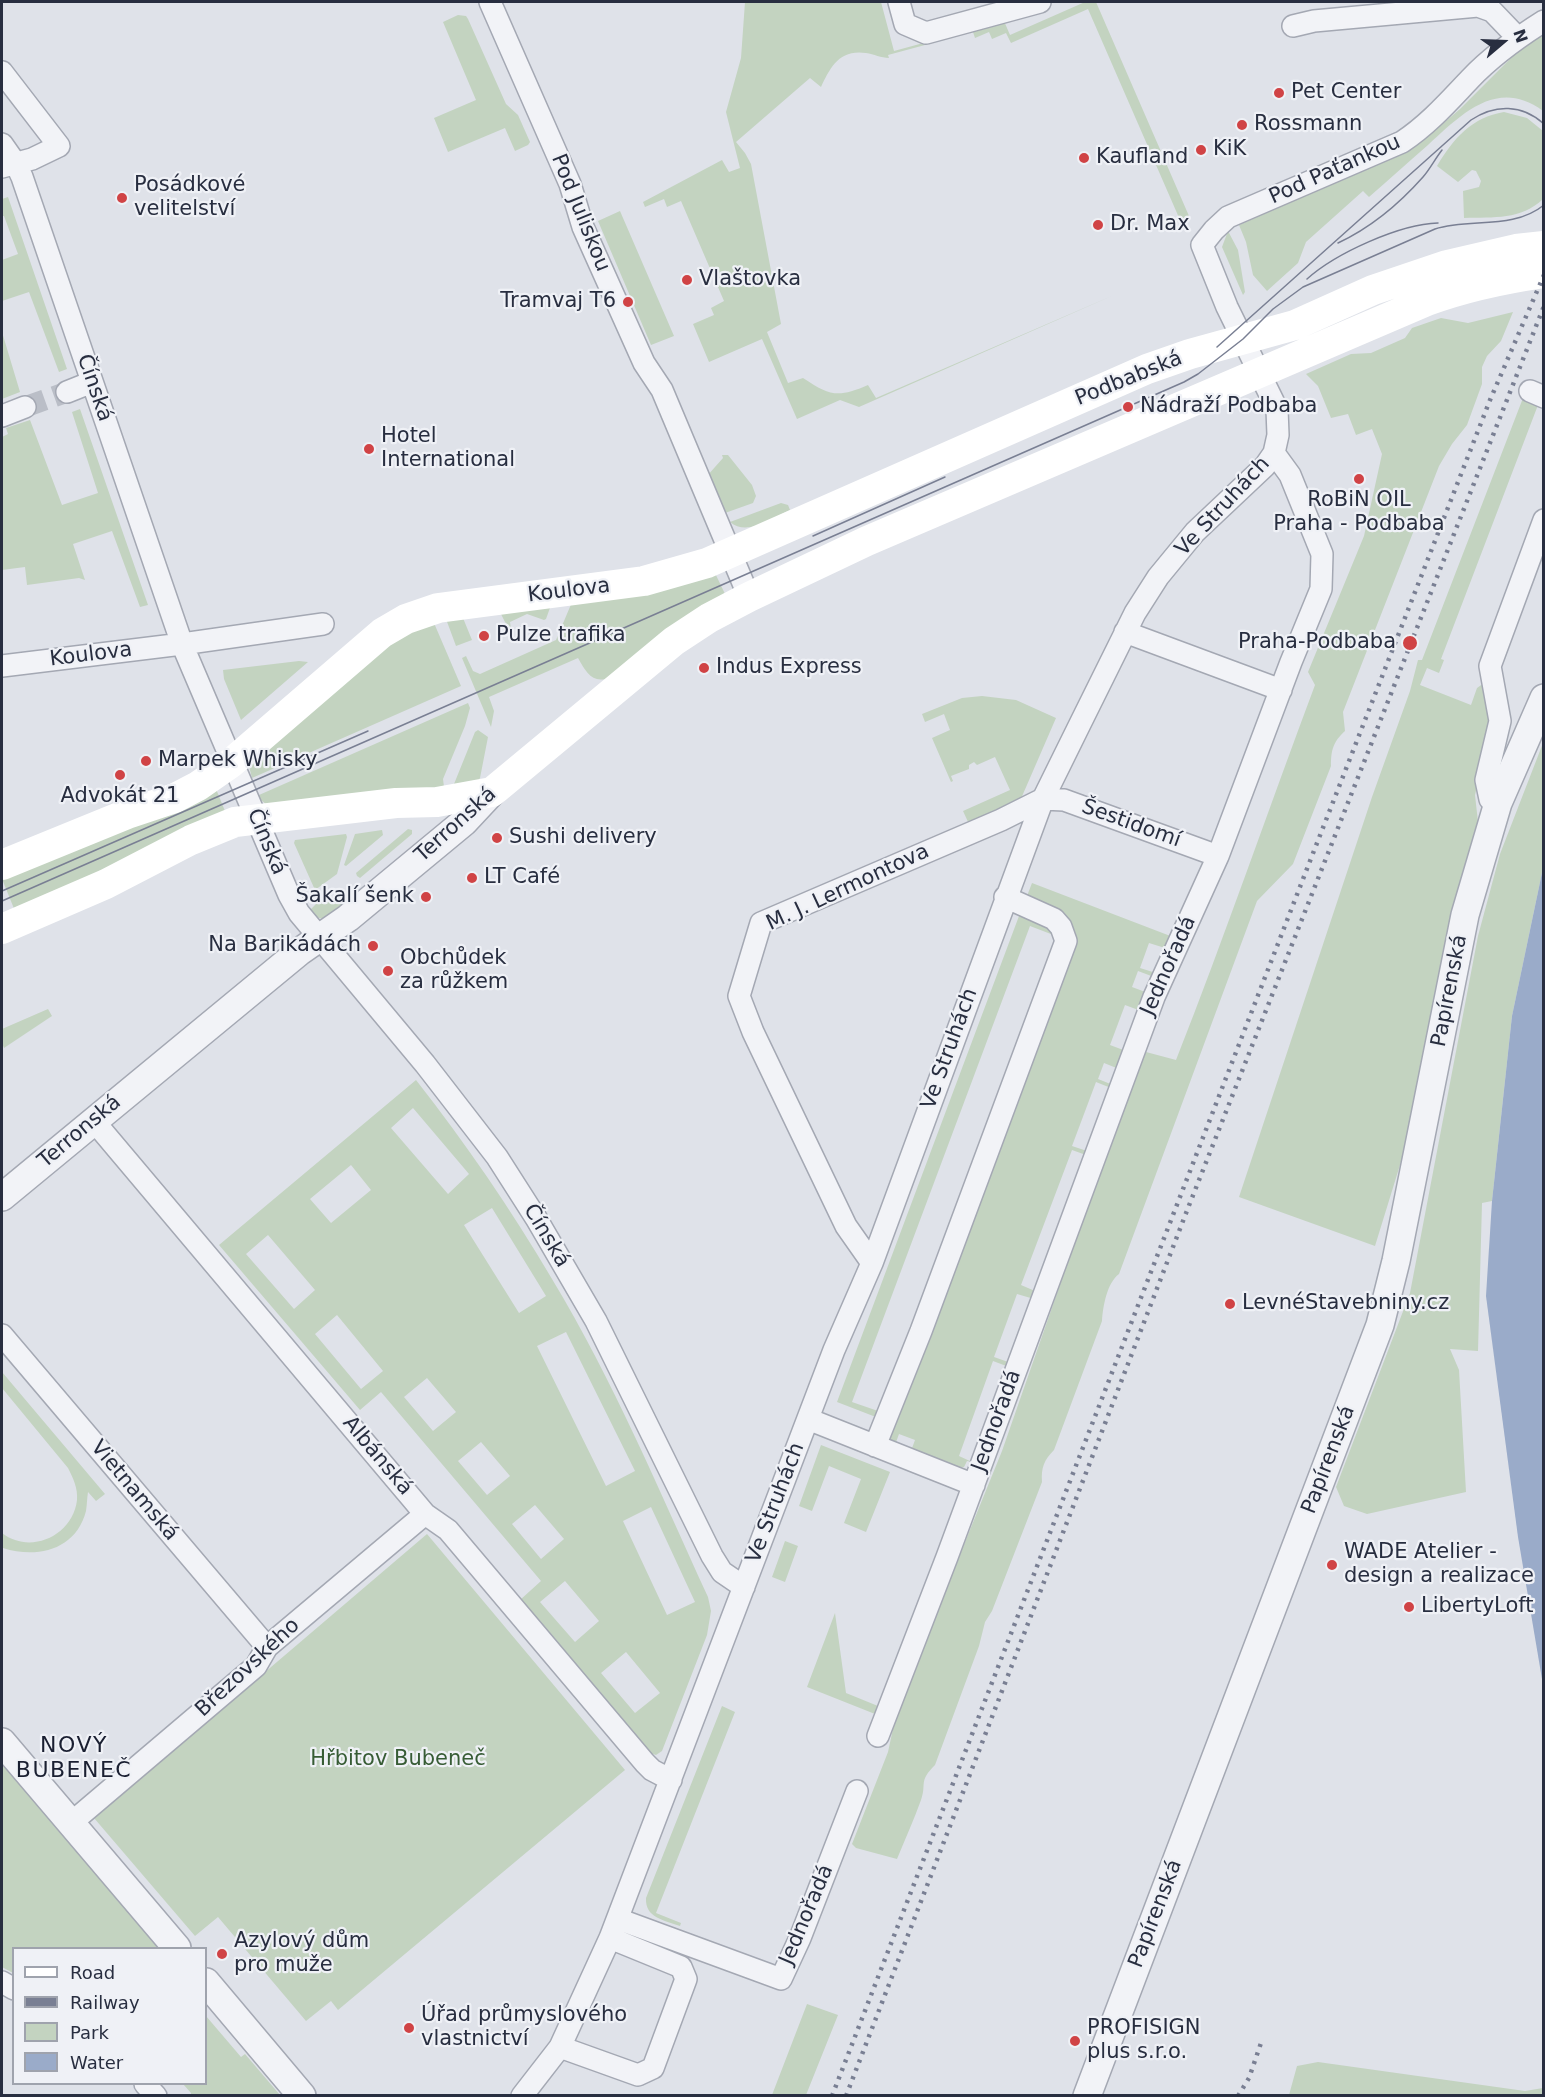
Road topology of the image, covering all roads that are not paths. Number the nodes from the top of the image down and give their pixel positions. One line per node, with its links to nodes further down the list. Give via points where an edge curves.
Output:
1 (490, 2): 20 (street, Pod Juliskou, via 570,184 583,227 644,363 662,390)
2 (899, 2): 3 (street, via 905,24 926,33)
3 (1040, 2)
4 (1544, 21): 6 (street, Pod Paťankou)
5 (1293, 26): 6 (street, via 1478,6 1492,11)
6 (1518, 38): 12 (street, Pod Paťankou, via 1471,78 1429,122 1402,142 1228,217 1214,230 1202,245)
7 (2, 72): 9 (street, via 58,146)
8 (2, 144): 9 (street, Čínská)
9 (16, 163): 14 (street, Čínská)
10 (1544, 246): 12 (main road, Podbabská, via 1447,265 1373,290 1295,325)
11 (1544, 273): 13 (main road, Podbabská, via 1453,291)
12 (1243, 339): 13 (street, Ve Struhách); 20 (main road, Podbabská, via 1139,373)
13 (1259, 372): 18 (street, Ve Struhách, via 1277,409); 21 (main road, Podbabská, via 867,541)
14 (92, 382): 15 (street); 24 (street, Čínská)
15 (66, 392)
16 (26, 407): 17 (street)
17 (2, 416)
18 (1274, 453): 23 (street, Ve Struhách, via 1195,532 1158,577); 26 (street, Jednořadá, via 1290,476 1322,554 1321,589)
19 (1544, 520): 31 (street, via 1490,666 1500,720 1486,780 1490,799)
20 (730, 554): 21 (street, Pod Juliskou); 28 (main road, Koulova, via 644,581 438,608 406,619 372,641)
21 (749, 597): 29 (main road, Terronská, via 674,640)
22 (323, 624): 24 (street, Koulova)
23 (1125, 632): 26 (street); 30 (street, Ve Struhách)
24 (182, 644): 25 (street, Koulova); 28 (street, Čínská)
25 (2, 666)
26 (1285, 680): 33 (street, Jednořadá)
27 (1544, 698): 31 (street, Papírenská)
28 (231, 763): 32 (street, Čínská); 34 (main road, Koulova, via 175,798)
29 (492, 792): 32 (main road, via 437,802); 37 (street, Terronská, via 464,822)
30 (1043, 799): 33 (street, Šestidomí, via 1064,800); 35 (street, Ve Struhách); 40 (street, M. J. Lermontova, via 761,923 739,996 846,1226)
31 (1498, 803): 60 (street, Papírenská, via 1465,915 1380,1325)
32 (256, 818): 36 (main road, via 190,840 106,884); 37 (street, Čínská, via 289,895)
33 (1218, 856): 44 (street, Jednořadá, via 1154,997)
34 (2, 865)
35 (1005, 897): 40 (street, Ve Struhách); 43 (street, via 1054,919 1066,941)
36 (2, 929)
37 (320, 938): 38 (street, Terronská); 46 (street, Čínská, via 497,1157 596,1321 712,1556 722,1572)
38 (93, 1120): 39 (street, Terronská); 45 (street, Albánská)
39 (2, 1197)
40 (872, 1263): 42 (street, Ve Struhách)
41 (2, 1335): 47 (street, Vietnamská)
42 (808, 1419): 43 (street, Jednořadá); 46 (street, Ve Struhách)
43 (875, 1446): 44 (street, Jednořadá)
44 (974, 1485): 48 (street, Jednořadá)
45 (425, 1514): 47 (street, Březovského); 50 (street, Albánská, via 448,1530 645,1763)
46 (744, 1587): 50 (street, Ve Struhách)
47 (267, 1647): 52 (street, Březovského, via 256,1666)
48 (878, 1736)
49 (2, 1742): 52 (street)
50 (671, 1780): 53 (street, Ve Struhách)
51 (857, 1791): 53 (street, Jednořadá, via 781,1979)
52 (71, 1823): 55 (street)
53 (618, 1918): 54 (street, Ve Struhách)
54 (610, 1938): 57 (street, Ve Struhách); 57 (street, via 681,1967 686,1979 653,2068 638,2075)
55 (176, 1947)
56 (207, 1983): 58 (street)
57 (560, 2047): 59 (street, Ve Struhách)
58 (302, 2096)
59 (522, 2096)
60 (1087, 2096)

